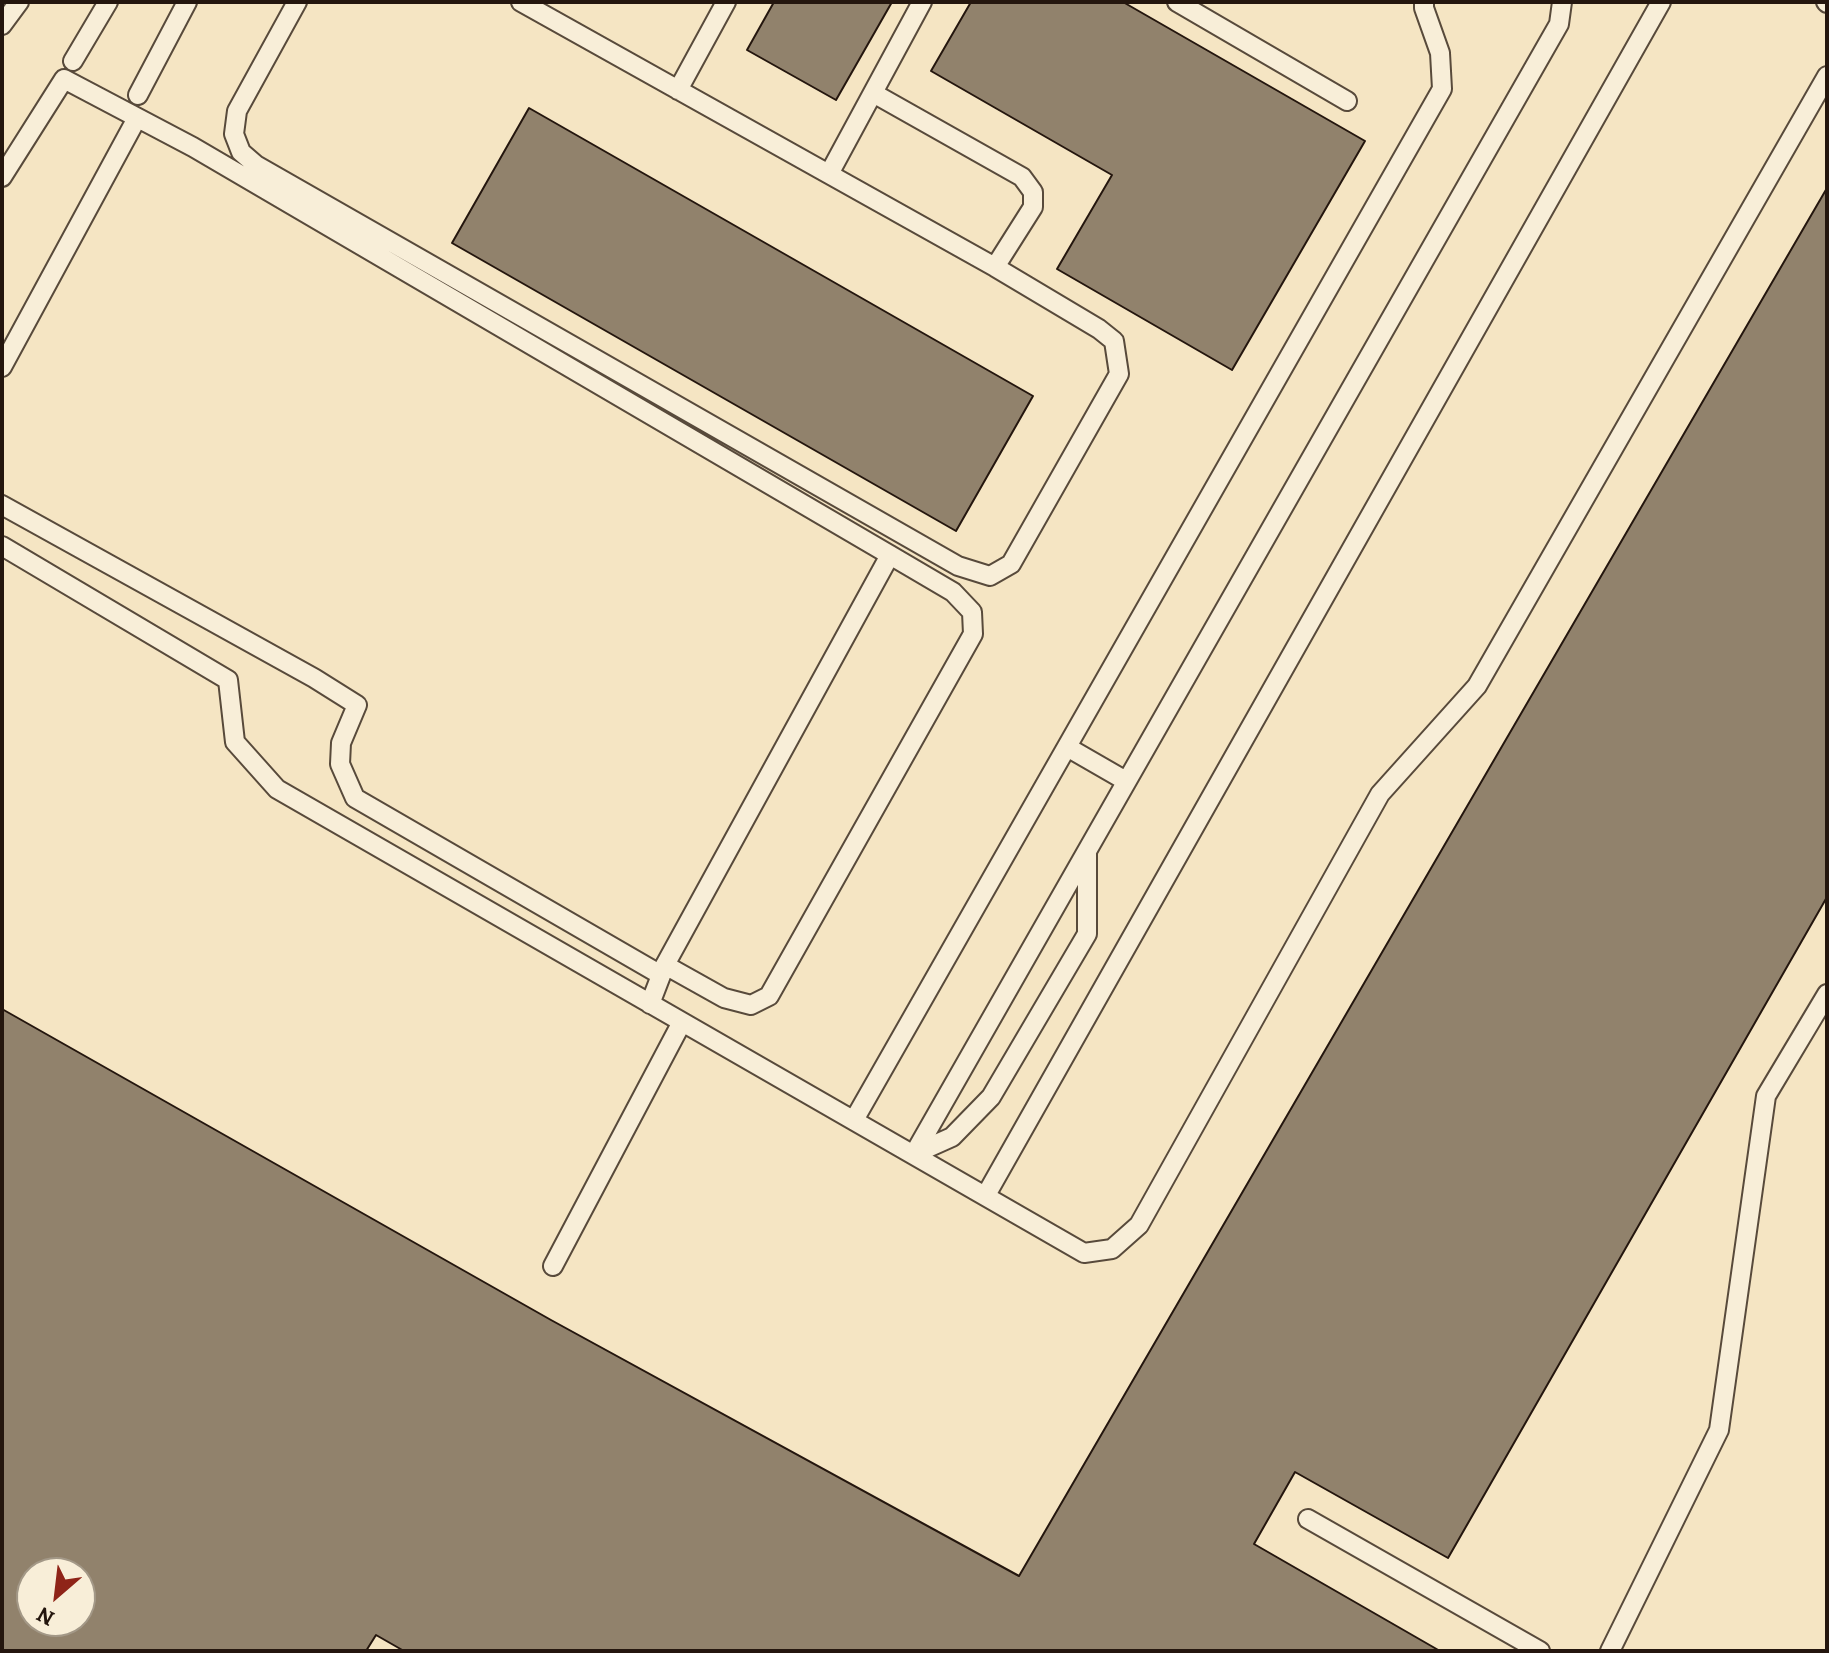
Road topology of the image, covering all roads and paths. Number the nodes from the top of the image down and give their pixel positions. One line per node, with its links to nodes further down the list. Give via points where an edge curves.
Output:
1 (19, 2): 12 (lane)
2 (108, 2): 13 (lane)
3 (187, 2): 17 (lane)
4 (297, 2): 22 (lane, via 237,111 234,134 241,152 256,165 958,566 990,576 1011,564 1119,374 1114,341)
5 (521, 2): 15 (lane)
6 (726, 2): 15 (lane)
7 (922, 2): 16 (lane)
8 (1177, 2): 18 (lane)
9 (1424, 2): 27 (lane, via 1440,53 1442,89)
10 (1562, 2): 28 (lane, via 1559,24)
11 (1661, 2): 36 (lane)
12 (2, 25)
13 (73, 61)
14 (1827, 76): 36 (lane, via 1477,686 1380,794 1139,1225 1112,1249 1084,1253)
15 (678, 90): 20 (lane)
16 (873, 93): 20 (lane); 22 (lane, via 1022,177 1033,192 1033,207)
17 (138, 95)
18 (1347, 101)
19 (137, 118): 21 (lane, via 64,79); 23 (lane); 26 (lane)
20 (829, 174): 22 (lane)
21 (2, 177)
22 (995, 267)
23 (2, 367)
24 (2, 505): 30 (lane, via 357,705 341,743 340,764 355,798)
25 (2, 546): 32 (lane, via 228,680 235,742 277,789)
26 (890, 555): 30 (lane); 30 (lane, via 953,592 972,612 973,634 963,653 769,996 751,1005)
27 (1067, 747): 28 (lane); 34 (lane)
28 (1126, 781): 29 (lane)
29 (1087, 851): 35 (lane); 35 (lane, via 1087,934 991,1097 952,1137)
30 (663, 970): 32 (lane)
31 (1827, 994): 40 (lane, via 1766,1096 1719,1430)
32 (650, 1004): 33 (lane)
33 (682, 1022): 34 (lane); 37 (lane)
34 (854, 1120): 35 (lane)
35 (914, 1154): 36 (lane)
36 (986, 1195)
37 (553, 1266)
38 (1308, 1519): 39 (lane)
39 (1540, 1651)
40 (1610, 1651)

